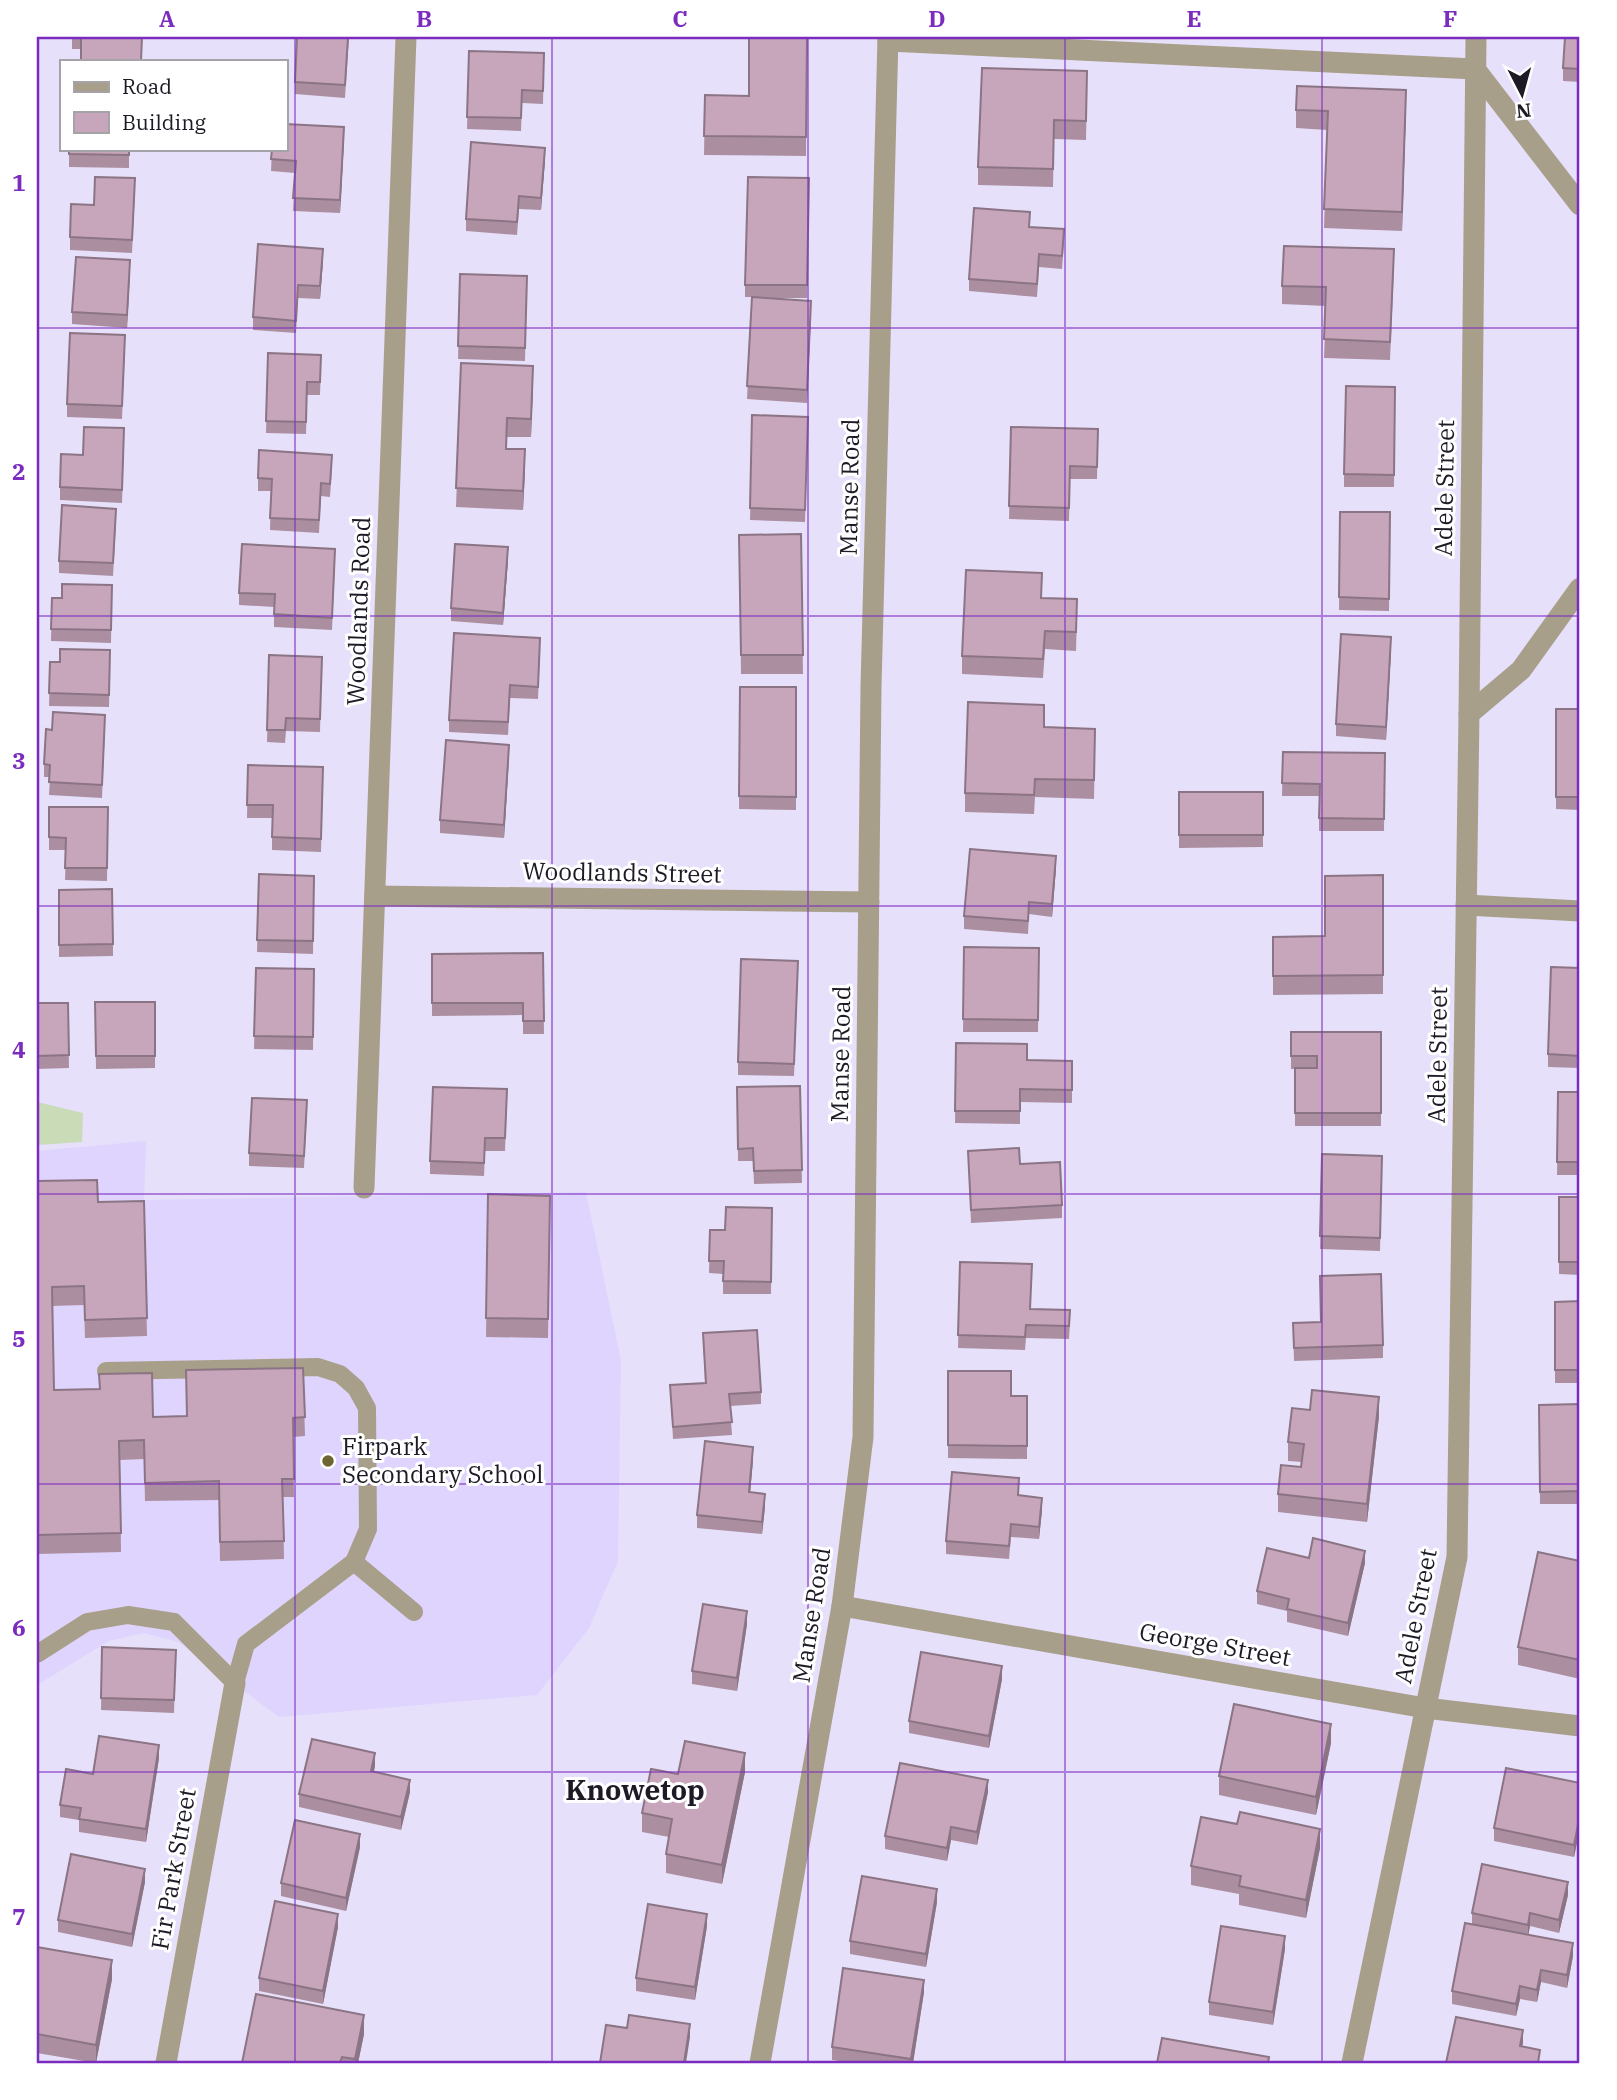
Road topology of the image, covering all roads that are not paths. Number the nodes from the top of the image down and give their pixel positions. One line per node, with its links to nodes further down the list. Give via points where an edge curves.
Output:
1 (406, 37): 8 (street, Woodlands Road)
2 (1476, 37): 4 (street, Adele Street)
3 (888, 39): 4 (street); 9 (street, Manse Road)
4 (1475, 69): 5 (street); 7 (street, Adele Street)
5 (1580, 205)
6 (1580, 588): 7 (street, via 1521,670)
7 (1469, 714): 10 (street, Adele Street)
8 (374, 896): 9 (street, Woodlands Street); 12 (street, Woodlands Road)
9 (869, 902): 15 (street, Manse Road, via 863,1437)
10 (1466, 905): 11 (street); 19 (street, Adele Street, via 1457,1557)
11 (1580, 911)
12 (364, 1188)
13 (106, 1371): 14 (lane, via 318,1367 340,1374 356,1388 367,1408 368,1529)
14 (354, 1562): 16 (lane); 18 (lane, via 246,1644)
15 (842, 1606): 19 (street, George Street); 22 (street, Manse Road)
16 (414, 1612)
17 (37, 1654): 18 (lane, via 87,1622 128,1615 174,1622)
18 (235, 1683): 21 (street, Fir Park Street)
19 (1425, 1708): 20 (street, George Street); 23 (street, Adele Street)
20 (1580, 1726)
21 (166, 2063)
22 (760, 2063)
23 (1352, 2063)

